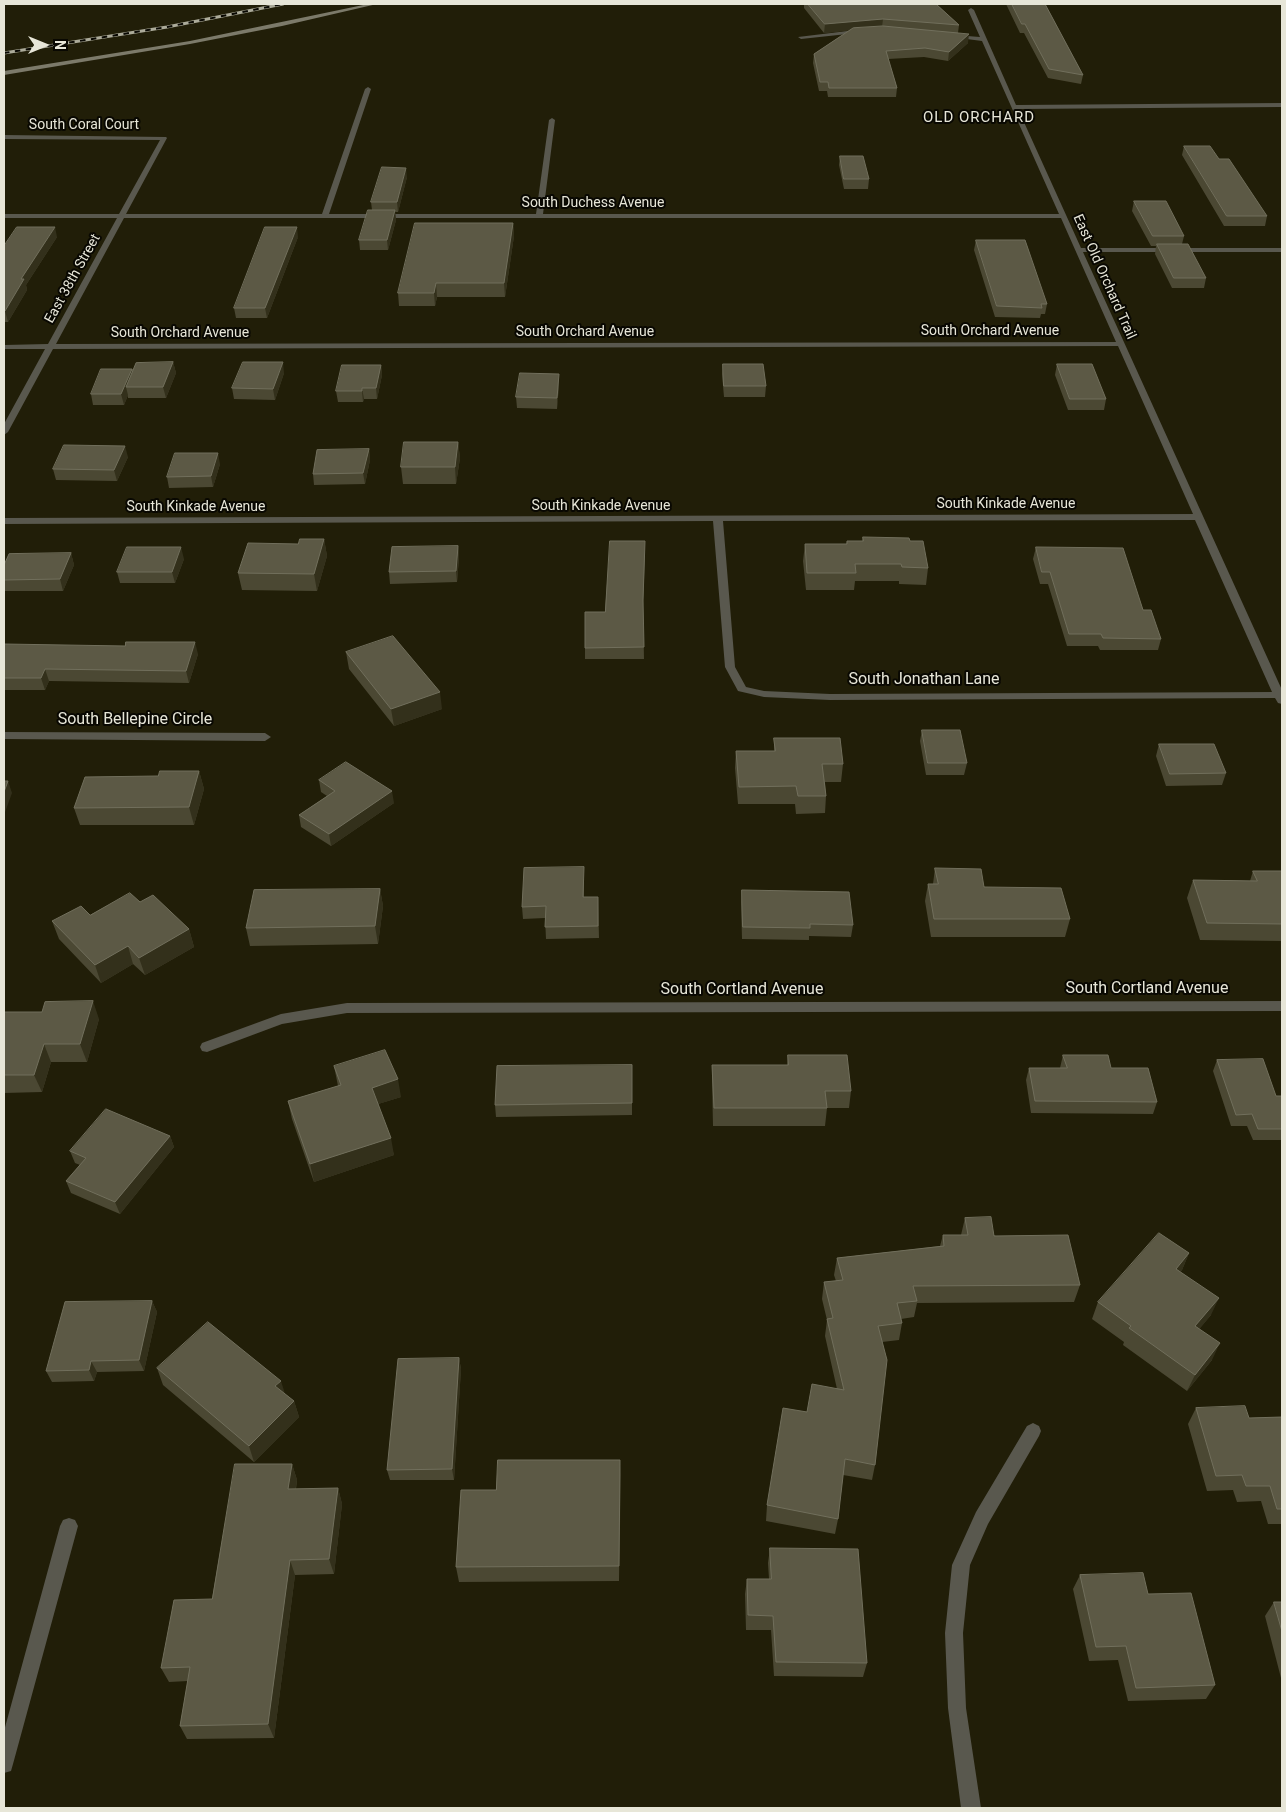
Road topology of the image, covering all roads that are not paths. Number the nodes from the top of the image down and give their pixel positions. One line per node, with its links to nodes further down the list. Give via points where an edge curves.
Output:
1 (374, 4): 7 (main road, via 174,46)
2 (971, 10): 6 (street, East Old Orchard Trail)
3 (875, 31): 5 (street)
4 (948, 36): 6 (street)
5 (801, 37)
6 (984, 39): 10 (street, East Old Orchard Trail)
7 (4, 73)
8 (368, 90): 14 (street)
9 (1282, 105): 10 (street)
10 (1014, 107): 18 (street, East Old Orchard Trail)
11 (552, 120): 17 (street)
12 (4, 137): 13 (street, South Coral Court)
13 (164, 138): 16 (street, East 38th Street)
14 (325, 215): 16 (street, South Duchess Avenue); 17 (street, South Duchess Avenue)
15 (4, 216): 16 (street, South Duchess Avenue)
16 (122, 216): 23 (street, East 38th Street)
17 (539, 216): 18 (street, South Duchess Avenue)
18 (1063, 216): 19 (street, East Old Orchard Trail)
19 (1078, 250): 20 (street); 21 (street, East Old Orchard Trail)
20 (1282, 250)
21 (1121, 344): 23 (street, South Orchard Avenue); 25 (street, East Old Orchard Trail)
22 (4, 347): 23 (street, South Orchard Avenue)
23 (50, 347): 24 (street, East 38th Street)
24 (4, 432)
25 (1199, 517): 26 (street, South Kinkade Avenue); 28 (street, East Old Orchard Trail)
26 (718, 520): 27 (street, South Kinkade Avenue); 28 (street, South Jonathan Lane, via 730,667 742,689 764,694 830,697)
27 (4, 521)
28 (1281, 698)
29 (4, 736): 30 (street, South Bellepine Circle)
30 (265, 738)
31 (1282, 1006): 32 (street, South Cortland Avenue, via 347,1008 281,1019)
32 (207, 1047)
33 (1033, 1431): 36 (street, via 982,1518 961,1565 954,1633 957,1708)
34 (69, 1526): 35 (street)
35 (4, 1764)
36 (971, 1808)

